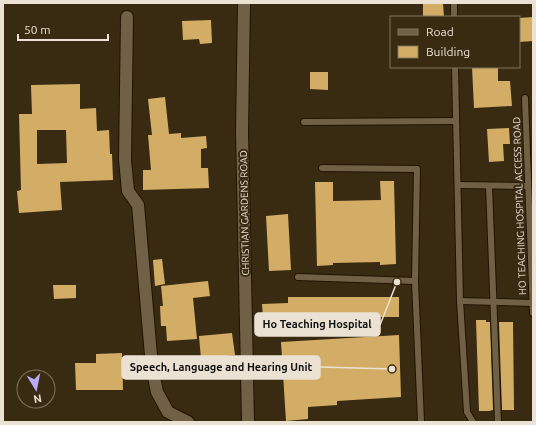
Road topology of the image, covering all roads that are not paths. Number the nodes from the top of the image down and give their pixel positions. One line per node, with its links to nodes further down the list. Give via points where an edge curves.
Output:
1 (244, 3): 20 (street, CHRISTIAN GARDENS ROAD, via 242,131)
2 (454, 3): 3 (lane)
3 (454, 16)
4 (127, 17): 19 (street, via 125,160 128,191 138,205 152,366 157,392 168,412)
5 (455, 68): 7 (lane)
6 (525, 98): 12 (lane, HO TEACHING HOSPITAL ACCESS ROAD)
7 (456, 121): 8 (lane); 10 (lane)
8 (304, 122)
9 (322, 168): 14 (lane, via 417,169)
10 (458, 185): 11 (lane); 15 (lane)
11 (489, 186): 12 (lane); 16 (lane)
12 (528, 186): 17 (lane, HO TEACHING HOSPITAL ACCESS ROAD)
13 (298, 277): 14 (lane)
14 (415, 282): 21 (lane)
15 (460, 301): 16 (lane); 22 (lane, via 467,412)
16 (493, 301): 17 (lane); 23 (lane)
17 (533, 303): 18 (lane, HO TEACHING HOSPITAL ACCESS ROAD)
18 (533, 314)
19 (188, 422)
20 (248, 422)
21 (422, 422)
22 (473, 422)
23 (498, 422)

